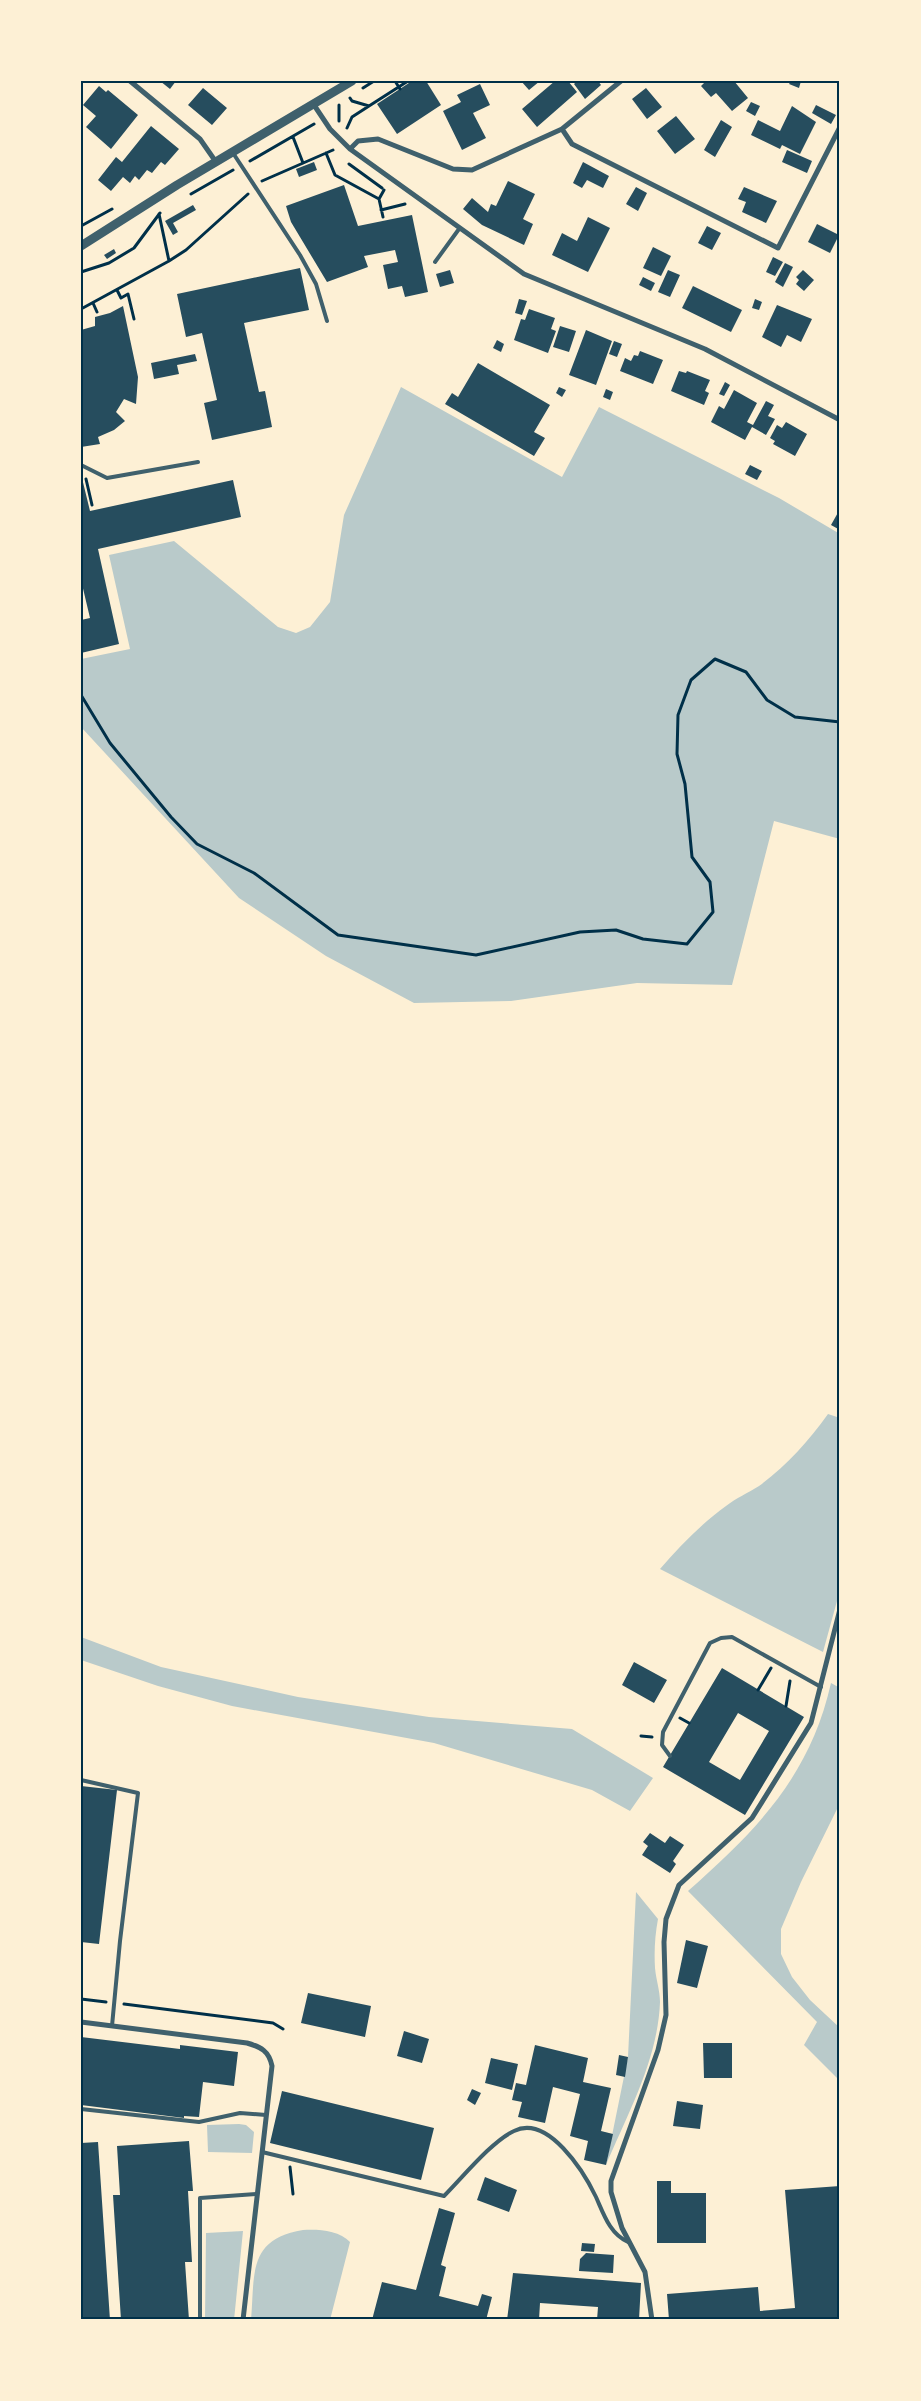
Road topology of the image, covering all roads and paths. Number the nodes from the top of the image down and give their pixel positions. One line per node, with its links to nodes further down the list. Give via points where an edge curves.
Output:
1 (130, 81): 23 (street, via 200,139)
2 (352, 81): 11 (street)
3 (374, 81): 8 (path)
4 (395, 81): 7 (path)
5 (408, 81): 7 (path)
6 (621, 81): 16 (street)
7 (399, 88): 13 (path)
8 (359, 90)
9 (354, 94): 10 (path)
10 (350, 98): 12 (path); 13 (path)
11 (314, 105): 14 (street); 20 (street)
12 (339, 105): 13 (path, via 340,121 349,129 352,117); 14 (path)
13 (369, 106)
14 (322, 118): 17 (path); 18 (street)
15 (840, 127): 16 (street, via 778,248 572,144)
16 (562, 129): 18 (street, via 486,165 463,171 378,139 358,141)
17 (293, 137): 22 (path); 24 (path)
18 (350, 149): 34 (street)
19 (333, 150): 21 (path)
20 (233, 153): 23 (street); 24 (lane)
21 (326, 153): 22 (path); 28 (path, via 335,175)
22 (303, 162): 25 (path, via 265,178)
23 (216, 163): 35 (street)
24 (241, 166): 25 (lane); 27 (path)
25 (255, 187): 36 (path, via 186,250); 44 (lane, via 316,284)
26 (384, 190): 28 (path)
27 (184, 198)
28 (378, 199): 31 (path)
29 (405, 204): 31 (path)
30 (167, 208): 32 (path)
31 (382, 210): 33 (path)
32 (159, 214): 36 (path); 38 (path, via 134,248 109,263)
33 (384, 217)
34 (459, 229): 37 (lane); 45 (street, via 524,274 705,349)
35 (81, 246)
36 (168, 261): 39 (path)
37 (435, 262)
38 (81, 272)
39 (117, 290): 40 (path); 43 (path, via 121,298 128,294)
40 (93, 303): 41 (path); 42 (path)
41 (81, 309)
42 (97, 312)
43 (134, 319)
44 (327, 321)
45 (840, 420)
46 (198, 462): 47 (lane, via 107,478)
47 (82, 465): 48 (path)
48 (92, 505)
49 (81, 695): 50 (path, via 110,742 170,817 197,844 254,873 338,935 476,955 580,932 616,930 643,939 687,944 713,912 710,882 692,857 685,784 677,754 678,715 691,680 715,659 746,672 767,700 795,717)
50 (840, 722)
51 (840, 1609): 54 (street)
52 (775, 1661): 53 (lane); 55 (path); 57 (lane, via 732,1637 710,1643 663,1732 662,1745)
53 (792, 1670): 54 (lane); 56 (path)
54 (821, 1687): 70 (street, via 811,1723 752,1818 679,1885 666,1919 666,2015 648,2082 611,2180 614,2206)
55 (758, 1690)
56 (786, 1706)
57 (670, 1756)
58 (81, 1780): 60 (lane, via 138,1793)
59 (81, 1999): 60 (path)
60 (114, 2003): 62 (lane); 63 (path, via 273,2022)
61 (81, 2022): 62 (street)
62 (112, 2026): 65 (street, via 258,2046 270,2057 272,2066)
63 (283, 2029)
64 (81, 2109): 65 (lane, via 199,2122 240,2113)
65 (266, 2115): 66 (street)
66 (262, 2152): 67 (lane); 68 (street)
67 (292, 2159): 69 (path, via 289,2170); 70 (lane, via 444,2196 503,2138 524,2127 556,2141 569,2154 590,2185 612,2230 618,2238)
68 (257, 2194): 71 (lane, via 200,2198); 72 (street)
69 (294, 2194)
70 (628, 2242): 73 (street, via 646,2272)
71 (200, 2320)
72 (243, 2320)
73 (652, 2320)

